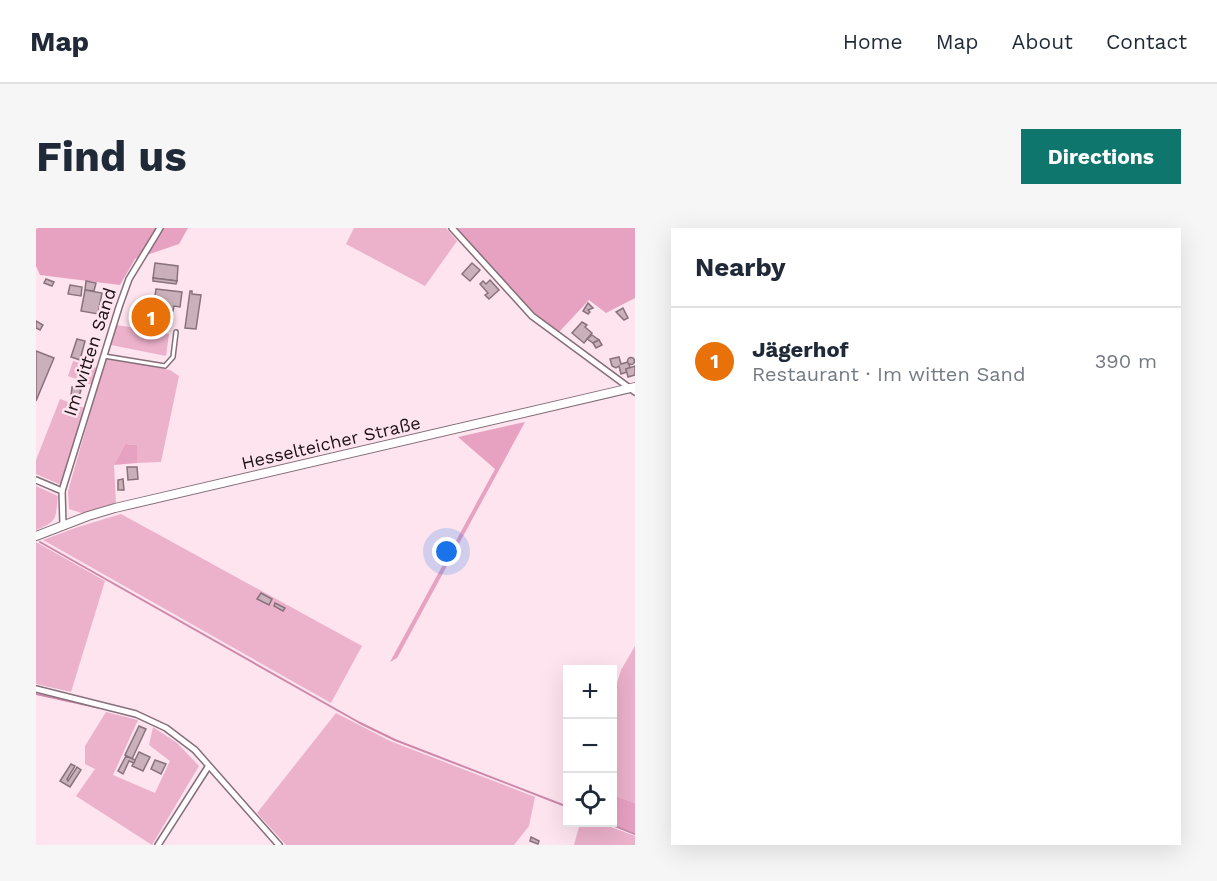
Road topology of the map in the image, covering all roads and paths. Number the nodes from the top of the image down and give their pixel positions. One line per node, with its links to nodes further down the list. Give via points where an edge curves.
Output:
1 (160, 228): 4 (street, Im witten Sand, via 129,279)
2 (452, 228): 5 (street, via 532,316)
3 (176, 332): 4 (lane, via 173,357 165,366)
4 (104, 356): 7 (street, Im witten Sand)
5 (633, 389): 8 (street, Hesselteicher Straße, via 161,497)
6 (36, 480): 7 (street)
7 (62, 491): 8 (street, Im witten Sand)
8 (63, 525): 9 (street, Hesselteicher Straße)
9 (36, 536)
10 (36, 689): 11 (street, via 136,714 166,728 195,750)
11 (208, 766): 12 (street); 13 (street)
12 (158, 845)
13 (279, 845)

